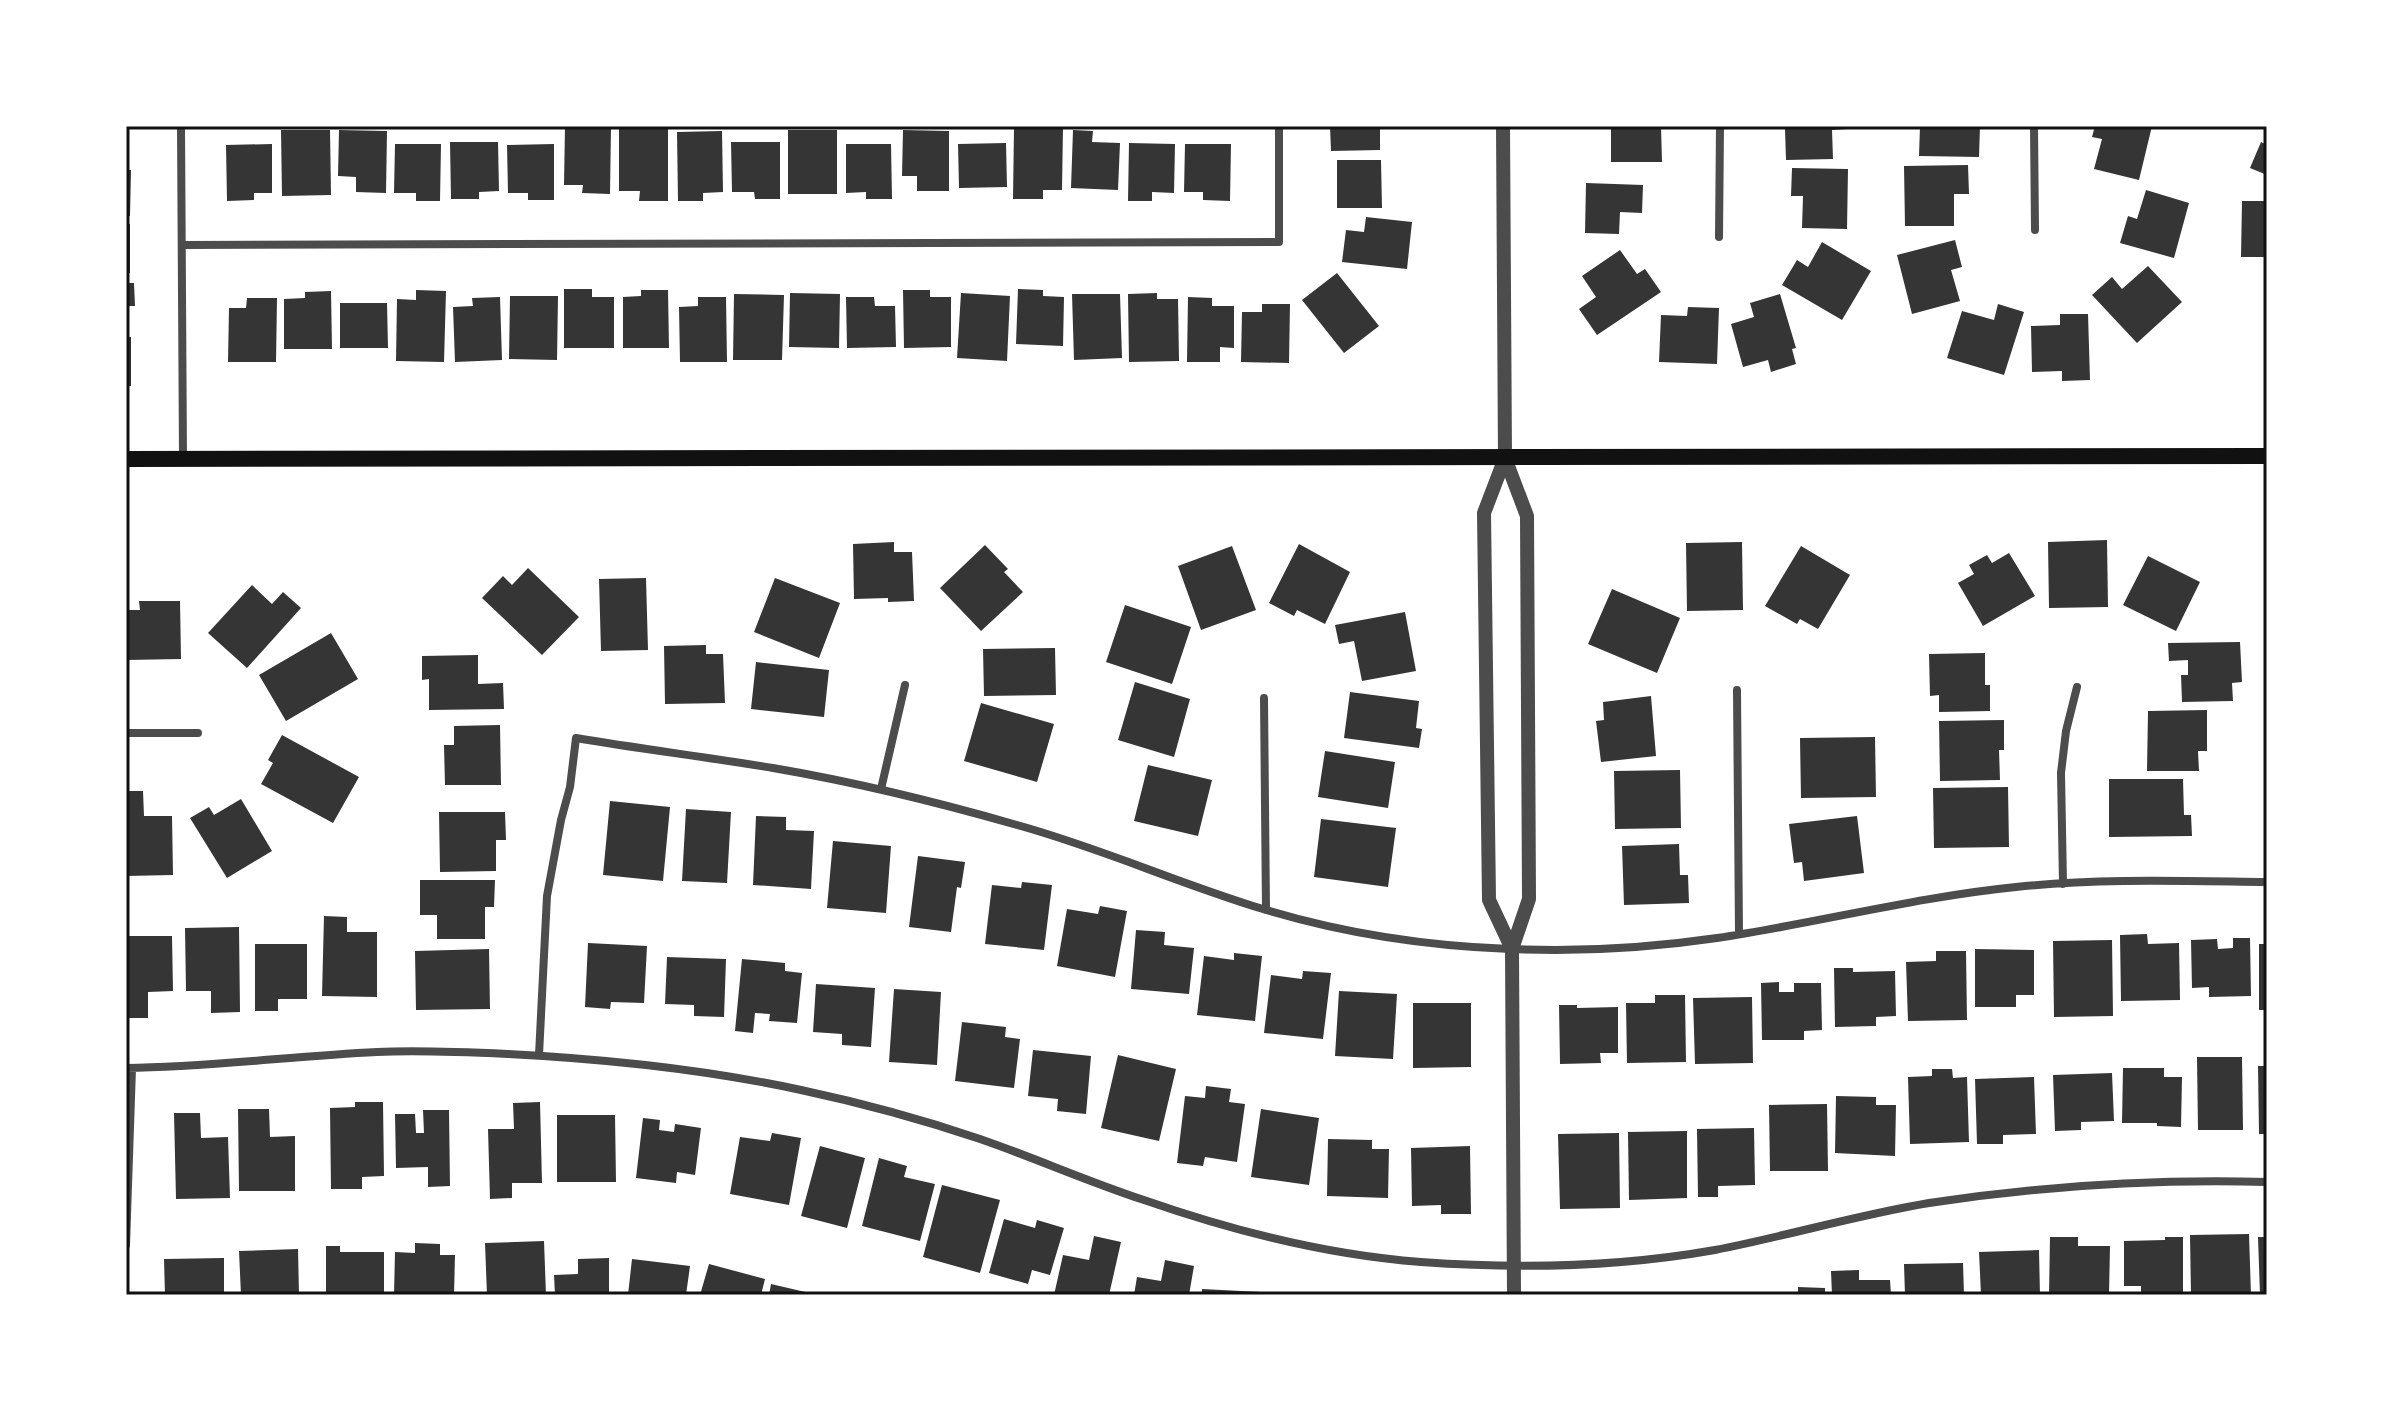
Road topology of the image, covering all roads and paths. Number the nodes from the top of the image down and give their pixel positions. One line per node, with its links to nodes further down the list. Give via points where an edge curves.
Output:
1 (181, 126): 8 (street)
2 (1279, 126): 8 (street, via 1279,242)
3 (1503, 126): 10 (street)
4 (1720, 126): 7 (street)
5 (2034, 126): 6 (street)
6 (2035, 230)
7 (1719, 237)
8 (182, 245): 12 (street)
9 (2267, 456): 10 (main road)
10 (1505, 458): 12 (main road); 24 (street, via 1527,516 1529,899); 24 (street, via 1484,513 1489,900)
11 (126, 459): 12 (main road)
12 (183, 460)
13 (905, 685): 19 (street)
14 (2077, 687): 21 (street, via 2061,773)
15 (1737, 690): 23 (street)
16 (1264, 698): 22 (street)
17 (126, 733): 18 (street)
18 (198, 733)
19 (881, 789): 22 (street, via 1022,826); 25 (street, via 576,738 547,896)
20 (2267, 882): 21 (street)
21 (2063, 884): 23 (street, via 1926,900)
22 (1266, 910): 24 (street, via 1409,939)
23 (1739, 934): 24 (street, via 1608,950)
24 (1512, 949): 29 (street)
25 (539, 1055): 26 (street, via 382,1051); 29 (street, via 700,1071 893,1112 1141,1200 1320,1248 1415,1262)
26 (129, 1068): 28 (street)
27 (2267, 1182): 29 (street, via 2172,1181 2022,1191 1927,1204 1711,1250)
28 (126, 1245)
29 (1513, 1265): 30 (street)
30 (1514, 1295)

